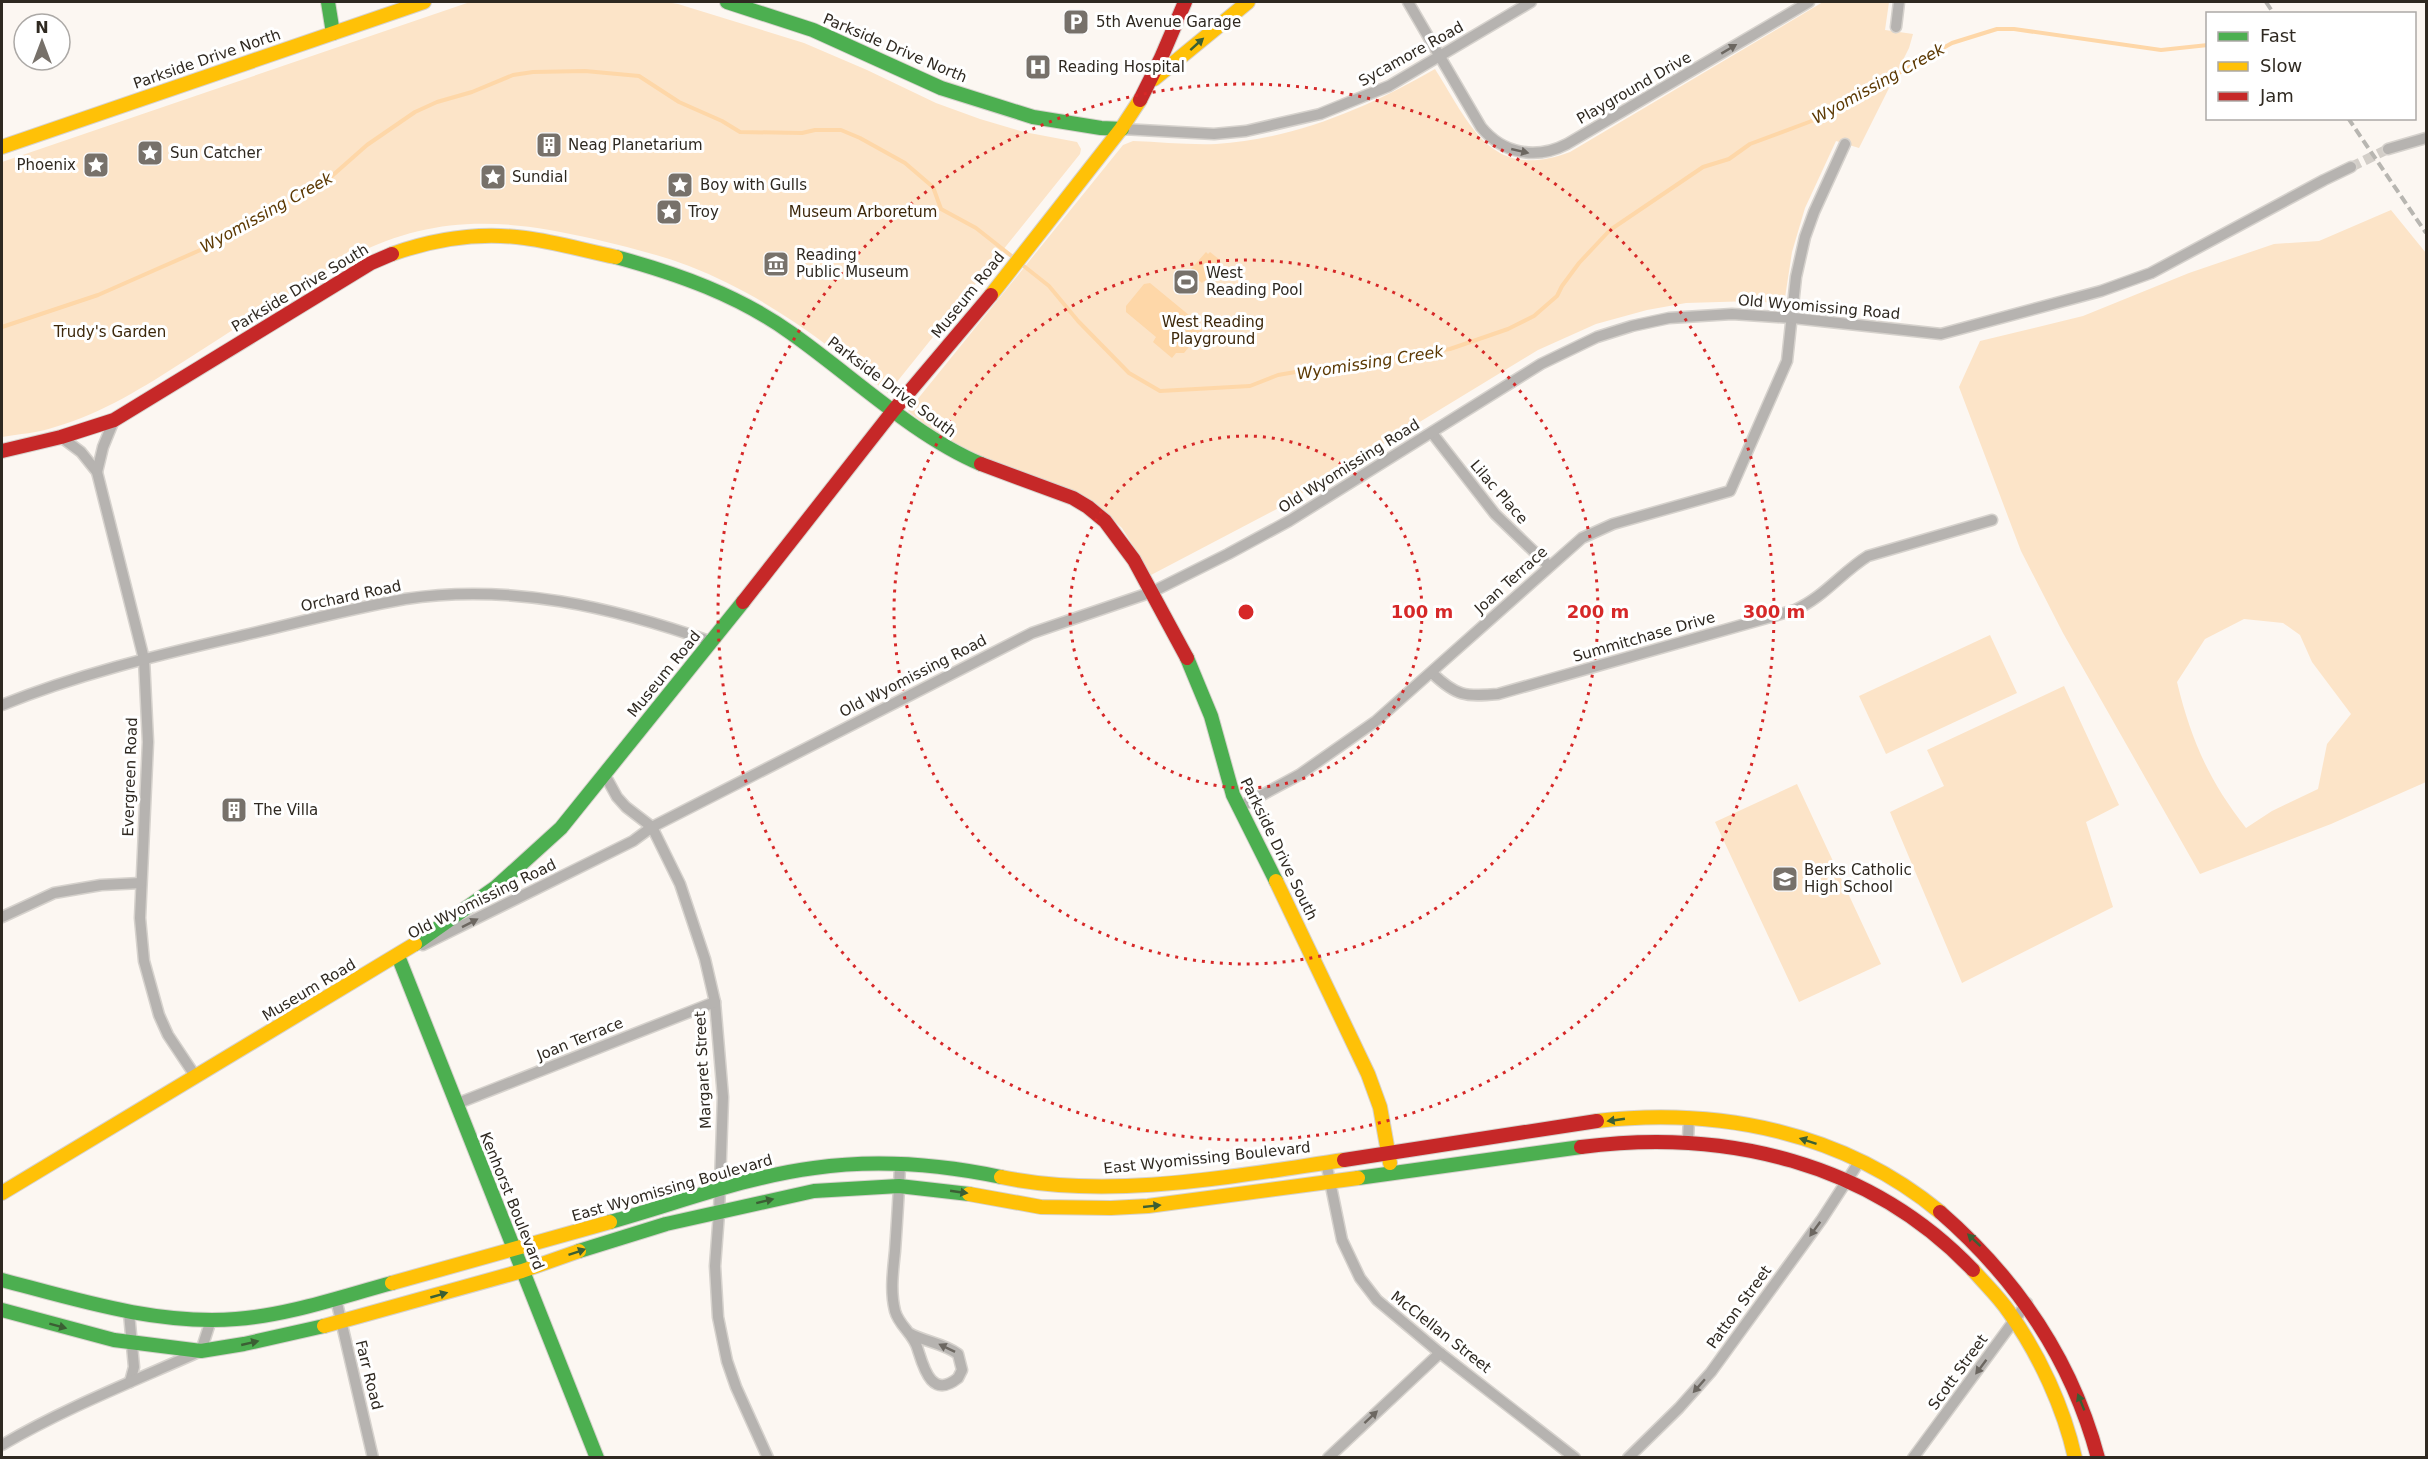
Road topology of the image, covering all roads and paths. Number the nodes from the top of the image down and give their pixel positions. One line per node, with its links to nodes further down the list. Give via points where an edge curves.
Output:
1 (328, 2): 11 (street)
2 (424, 2): 11 (street, Parkside Drive North)
3 (727, 2): 14 (street, Parkside Drive North, via 813,30 941,88 1033,117)
4 (1185, 2): 13 (street, Museum Road)
5 (1248, 2): 13 (street, one-way to 5)
6 (1408, 2): 12 (street, Playground Drive)
7 (1530, 2): 12 (street, Sycamore Road)
8 (1809, 2): 12 (street, Playground Drive, one-way to 8, via 1490,137 1516,152 1532,154 1559,149)
9 (1899, 2): 10 (street)
10 (1896, 27)
11 (333, 33): 17 (street, Parkside Drive North)
12 (1440, 56): 14 (street, Sycamore Road, via 1361,99 1246,131 1214,134)
13 (1151, 80): 14 (street, Museum Road)
14 (1122, 129): 21 (street, Museum Road)
15 (2427, 138): 18 (street)
16 (1845, 144): 20 (street, Joan Terrace, via 1805,237 1796,277)
17 (2, 147)
18 (2388, 149)
19 (2350, 167): 20 (street, Old Wyomissing Road, via 2162,268 2101,291 1941,334)
20 (1793, 318): 23 (street, Old Wyomissing Road, via 1692,315 1615,331 1563,351); 28 (street, Joan Terrace, via 1787,361 1730,490 1604,527 1572,545)
21 (893, 411): 22 (street, Parkside Drive South, via 790,332 716,290 617,257 524,238 487,237 438,240 371,263); 29 (street, Parkside Drive South, via 966,459 1064,494 1094,511 1135,559); 30 (street, Museum Road)
22 (114, 420): 24 (street, Parkside Drive South); 26 (street, Evergreen Road)
23 (1432, 433): 28 (street, Lilac Place, via 1495,514); 29 (street, Old Wyomissing Road, via 1290,521)
24 (61, 437): 25 (street, Parkside Drive South); 26 (street, Evergreen Road, via 81,452)
25 (2, 450)
26 (97, 472): 31 (street, Evergreen Road)
27 (1992, 520): 32 (street, Summitchase Drive, via 1868,556 1817,598 1795,609 1498,694 1470,697 1453,690)
28 (1548, 566): 32 (street, Joan Terrace)
29 (1152, 591): 35 (street, Parkside Drive South, via 1206,702 1222,767); 36 (street, Old Wyomissing Road, via 1022,638)
30 (712, 642): 31 (street, Orchard Road, via 634,616 577,603 517,596 439,596 387,603); 34 (street, Museum Road)
31 (144, 659): 33 (street, Orchard Road, via 75,678); 37 (street, Evergreen Road, via 148,742)
32 (1432, 673): 35 (street, Joan Terrace, via 1334,753)
33 (2, 705)
34 (605, 775): 36 (street, Margaret Street, via 626,807); 39 (street, Museum Road, via 561,828 496,887)
35 (1238, 808): 45 (street, Parkside Drive South, via 1368,1074 1380,1107)
36 (652, 827): 39 (street, Old Wyomissing Road, one-way to 36); 40 (street, Margaret Street, via 688,904)
37 (141, 883): 38 (street, via 54,893); 41 (street, Evergreen Road, via 141,936 152,994 168,1035)
38 (2, 917)
39 (398, 956): 41 (street, Museum Road); 42 (street, Kenhorst Boulevard)
40 (715, 1002): 42 (street, Joan Terrace); 53 (street, Margaret Street, via 723,1097)
41 (196, 1077): 54 (street, Museum Road)
42 (456, 1104): 56 (street, Kenhorst Boulevard)
43 (1689, 1117): 44 (street); 45 (street, East Wyomissing Boulevard, one-way to 45, via 1629,1119); 47 (street, East Wyomissing Boulevard, one-way to 43, via 1779,1132)
44 (1688, 1140): 49 (street, via 1613,1143); 50 (street, via 1776,1155)
45 (1389, 1153): 46 (street, East Wyomissing Boulevard); 49 (street, Parkside Drive South)
46 (1326, 1162): 48 (street, East Wyomissing Boulevard, via 1110,1186 1043,1184 951,1167); 51 (street, McClellan Street)
47 (1859, 1162): 50 (street, Patton Street); 60 (street, East Wyomissing Boulevard, one-way to 47, via 1986,1252 1950,1220 1914,1192)
48 (900, 1164): 52 (street); 53 (street, East Wyomissing Boulevard, via 806,1169)
49 (1392, 1173): 51 (street)
50 (1847, 1180): 63 (street, via 1926,1229 1992,1290); 77 (street, Patton Street, one-way to 77, via 1700,1386)
51 (1329, 1182): 52 (street, one-way to 51, via 1041,1207 1112,1208); 69 (street, McClellan Street, via 1342,1240 1360,1278 1377,1300)
52 (899, 1186): 55 (street, one-way to 52, via 814,1191); 66 (street, via 893,1295 896,1315)
53 (720, 1190): 55 (street, Margaret Street); 56 (street, East Wyomissing Boulevard)
54 (2, 1193)
55 (719, 1213): 57 (street, one-way to 55, via 624,1236); 74 (street, Margaret Street, via 715,1266 722,1341 736,1388)
56 (514, 1251): 57 (street, Kenhorst Boulevard); 59 (street, East Wyomissing Boulevard)
57 (522, 1271): 65 (street, one-way to 57); 73 (street, Kenhorst Boulevard)
58 (2, 1280): 62 (street, East Wyomissing Boulevard)
59 (336, 1299): 64 (street, East Wyomissing Boulevard, via 272,1314); 65 (street, Farr Road)
60 (2027, 1303): 63 (street, Scott Street); 80 (street, East Wyomissing Boulevard, one-way to 60, via 2068,1373)
61 (2, 1310): 67 (street, one-way to 67)
62 (129, 1312): 64 (street, East Wyomissing Boulevard); 67 (street)
63 (2014, 1319): 78 (street, Scott Street, one-way to 78); 79 (street, via 2059,1406)
64 (211, 1320): 68 (street)
65 (341, 1322): 68 (street, one-way to 65); 72 (street, Farr Road)
66 (909, 1333): 66 (street, one-way to 66, via 930,1381 946,1384 958,1378 962,1370 958,1354)
67 (131, 1342): 68 (street); 70 (street, via 134,1366)
68 (201, 1351): 70 (street)
69 (1440, 1353): 75 (street, one-way to 69); 76 (street, McClellan Street)
70 (130, 1382): 71 (street)
71 (2, 1445)
72 (373, 1458)
73 (597, 1458)
74 (768, 1458)
75 (1328, 1458)
76 (1575, 1458)
77 (1628, 1458)
78 (1913, 1458)
79 (2075, 1458)
80 (2098, 1458)

